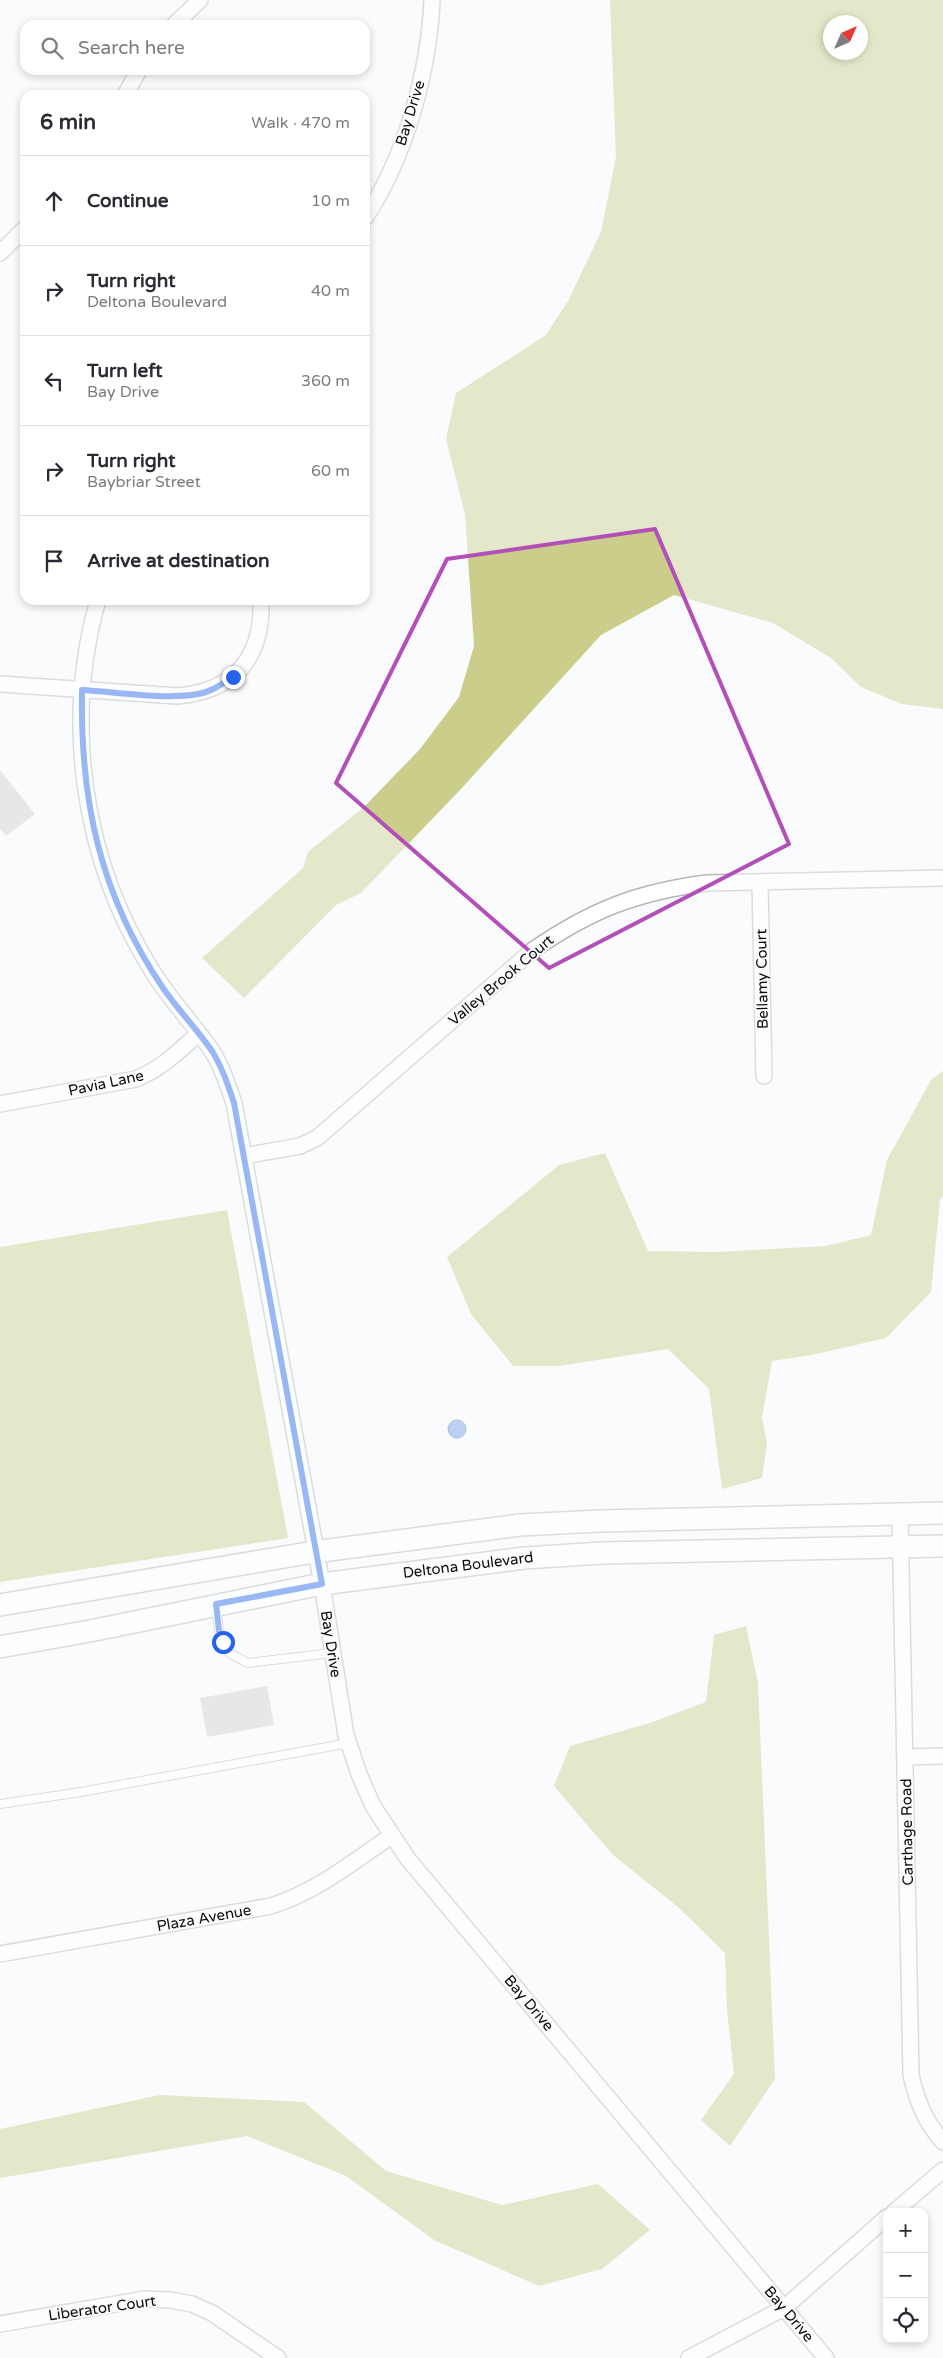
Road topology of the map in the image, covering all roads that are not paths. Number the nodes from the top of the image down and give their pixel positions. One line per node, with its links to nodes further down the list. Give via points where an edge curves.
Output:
1 (200, 0): 3 (street)
2 (432, 0): 6 (street, Bay Drive, via 426,56 417,96 400,146)
3 (179, 20)
4 (136, 75): 5 (street)
5 (128, 90)
6 (370, 209)
7 (20, 233): 8 (street)
8 (0, 253)
9 (97, 605): 12 (street, Bay Drive)
10 (261, 605): 12 (street, via 260,633 254,650 244,666 217,688 177,696)
11 (0, 684): 12 (street)
12 (82, 690): 15 (street, Bay Drive, via 85,787 93,831 106,873 140,951 163,989)
13 (943, 878): 14 (street, Valley Brook Court)
14 (760, 882): 16 (street, Bellamy Court); 18 (street, Valley Brook Court, via 707,883 636,896 564,928 533,950 317,1138 300,1146)
15 (198, 1034): 17 (street, Pavia Lane, via 166,1063 136,1079); 18 (street, Bay Drive, via 225,1076 234,1103)
16 (764, 1076)
17 (0, 1104)
18 (244, 1156): 23 (street, Bay Drive)
19 (900, 1514): 20 (main road); 22 (street, Carthage Road); 23 (main road, via 520,1525)
20 (943, 1514)
21 (943, 1546): 22 (main road, Deltona Boulevard)
22 (901, 1548): 24 (main road, Deltona Boulevard, via 544,1556); 31 (street, Carthage Road)
23 (314, 1552): 24 (street, Bay Drive); 26 (main road)
24 (322, 1584): 25 (main road, Deltona Boulevard); 28 (street, Bay Drive)
25 (216, 1604): 27 (main road, Deltona Boulevard, via 90,1632); 28 (lane, via 223,1642 230,1652 248,1663)
26 (0, 1605)
27 (0, 1647)
28 (332, 1653): 29 (street, Bay Drive)
29 (349, 1742): 32 (lane); 33 (street, Bay Drive, via 373,1806)
30 (943, 1756): 31 (street)
31 (906, 1757): 35 (street, Carthage Road, via 911,2075 924,2116)
32 (0, 1804)
33 (391, 1836): 34 (street, Plaza Avenue, via 314,1888 271,1906); 39 (street, Bay Drive)
34 (0, 1954)
35 (943, 2142)
36 (943, 2170): 37 (street)
37 (899, 2208)
38 (883, 2221): 39 (street)
39 (784, 2308): 42 (street); 43 (street, Bay Drive)
40 (0, 2324): 41 (street, Liberator Court, via 145,2299 170,2300 192,2304 212,2313)
41 (278, 2358)
42 (689, 2358)
43 (826, 2358)

